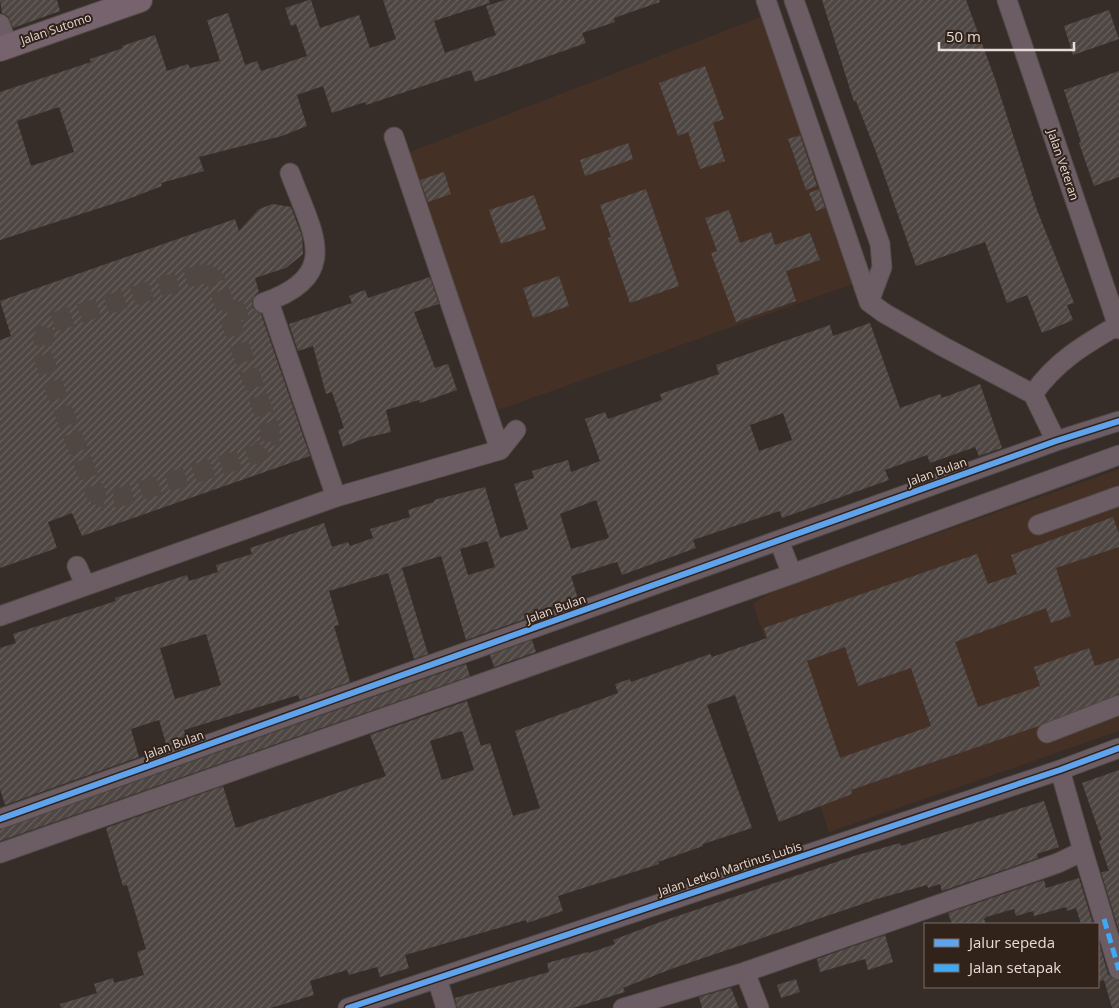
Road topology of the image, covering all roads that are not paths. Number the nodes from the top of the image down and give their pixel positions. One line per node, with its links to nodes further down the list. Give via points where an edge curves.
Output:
1 (140, 0): 6 (main road, Jalan Sutomo)
2 (766, 0): 9 (street)
3 (794, 0): 9 (street, via 880,244 882,267)
4 (1007, 0): 10 (street, Jalan Veteran)
5 (0, 24): 6 (street)
6 (4, 47)
7 (394, 137): 15 (street)
8 (290, 173): 18 (street, via 316,244 316,259 302,284 266,302)
9 (869, 302): 11 (street)
10 (1118, 327): 11 (street, via 1074,350 1044,378)
11 (1033, 394): 14 (street)
12 (1119, 421): 14 (street, Jalan Bulan)
13 (516, 430): 15 (street)
14 (1056, 441): 20 (street, Jalan Bulan)
15 (500, 450): 18 (street)
16 (1119, 455): 22 (street)
17 (1119, 496): 19 (street)
18 (336, 497): 23 (street)
19 (1038, 525)
20 (779, 541): 22 (street); 29 (street, Jalan Bulan)
21 (78, 566): 23 (street)
22 (792, 574): 31 (street)
23 (85, 585): 24 (street)
24 (0, 616)
25 (1119, 705): 26 (street)
26 (1047, 733)
27 (1119, 748): 28 (street, Jalan Letkol Martinus Lubis)
28 (1060, 770): 30 (street); 34 (street, Jalan Letkol Martinus Lubis)
29 (0, 819)
30 (1083, 851): 32 (street); 33 (street, via 1058,863)
31 (0, 853)
32 (1119, 970)
33 (745, 972): 37 (street); 38 (street)
34 (437, 978): 35 (street, Jalan Letkol Martinus Lubis); 36 (street)
35 (348, 1008)
36 (446, 1008)
37 (623, 1008)
38 (759, 1008)

